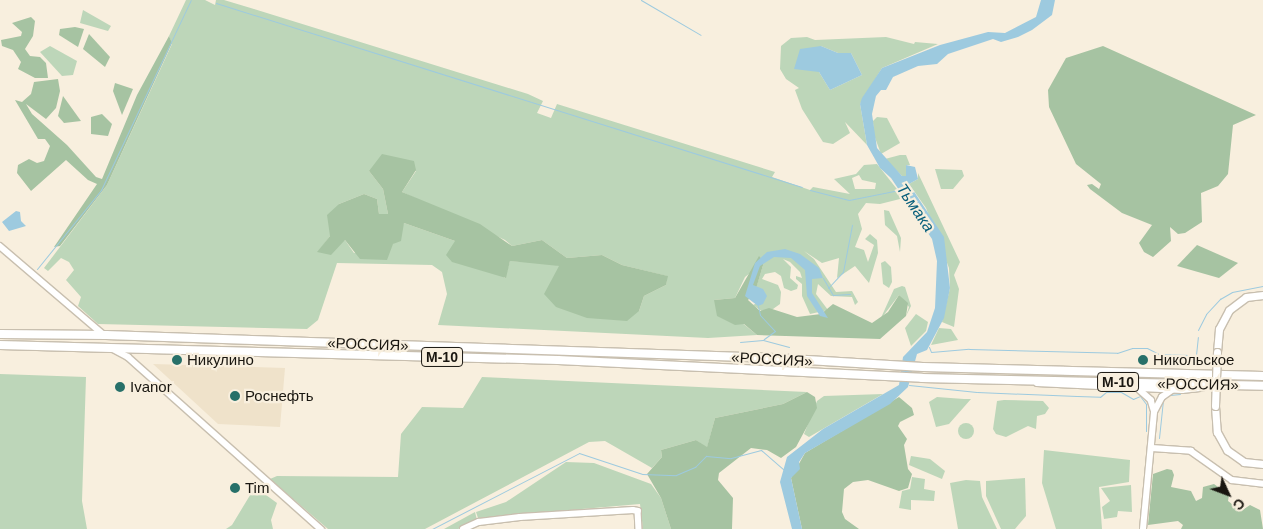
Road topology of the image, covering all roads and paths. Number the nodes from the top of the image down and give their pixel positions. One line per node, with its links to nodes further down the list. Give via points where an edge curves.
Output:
1 (0, 246): 4 (street)
2 (1263, 294): 15 (main road, bridge, via 1246,297 1229,310 1219,329 1215,406 1217,432 1227,450 1244,462)
3 (0, 334): 4 (highway, «РОССИЯ» / М-10)
4 (106, 335): 7 (highway, «РОССИЯ» / М-10, via 764,358 923,367)
5 (0, 345): 6 (highway, «РОССИЯ» / М-10)
6 (111, 348): 8 (highway, «РОССИЯ» / М-10, via 548,360); 18 (street, via 128,357)
7 (1263, 375)
8 (1012, 380): 9 (highway, «РОССИЯ» / М-10); 11 (street, via 1054,386)
9 (1224, 385): 10 (highway, «РОССИЯ» / М-10); 12 (street)
10 (1260, 386)
11 (1137, 389): 12 (street); 13 (street, via 1151,400)
12 (1172, 390): 13 (street, via 1162,397)
13 (1154, 412): 14 (street)
14 (1152, 448): 16 (street, via 1191,451 1232,480); 17 (street)
15 (1263, 464)
16 (1263, 484)
17 (1143, 526)
18 (321, 529)
19 (463, 529): 20 (street, via 479,522 520,517 633,510 638,511)
20 (640, 529)

